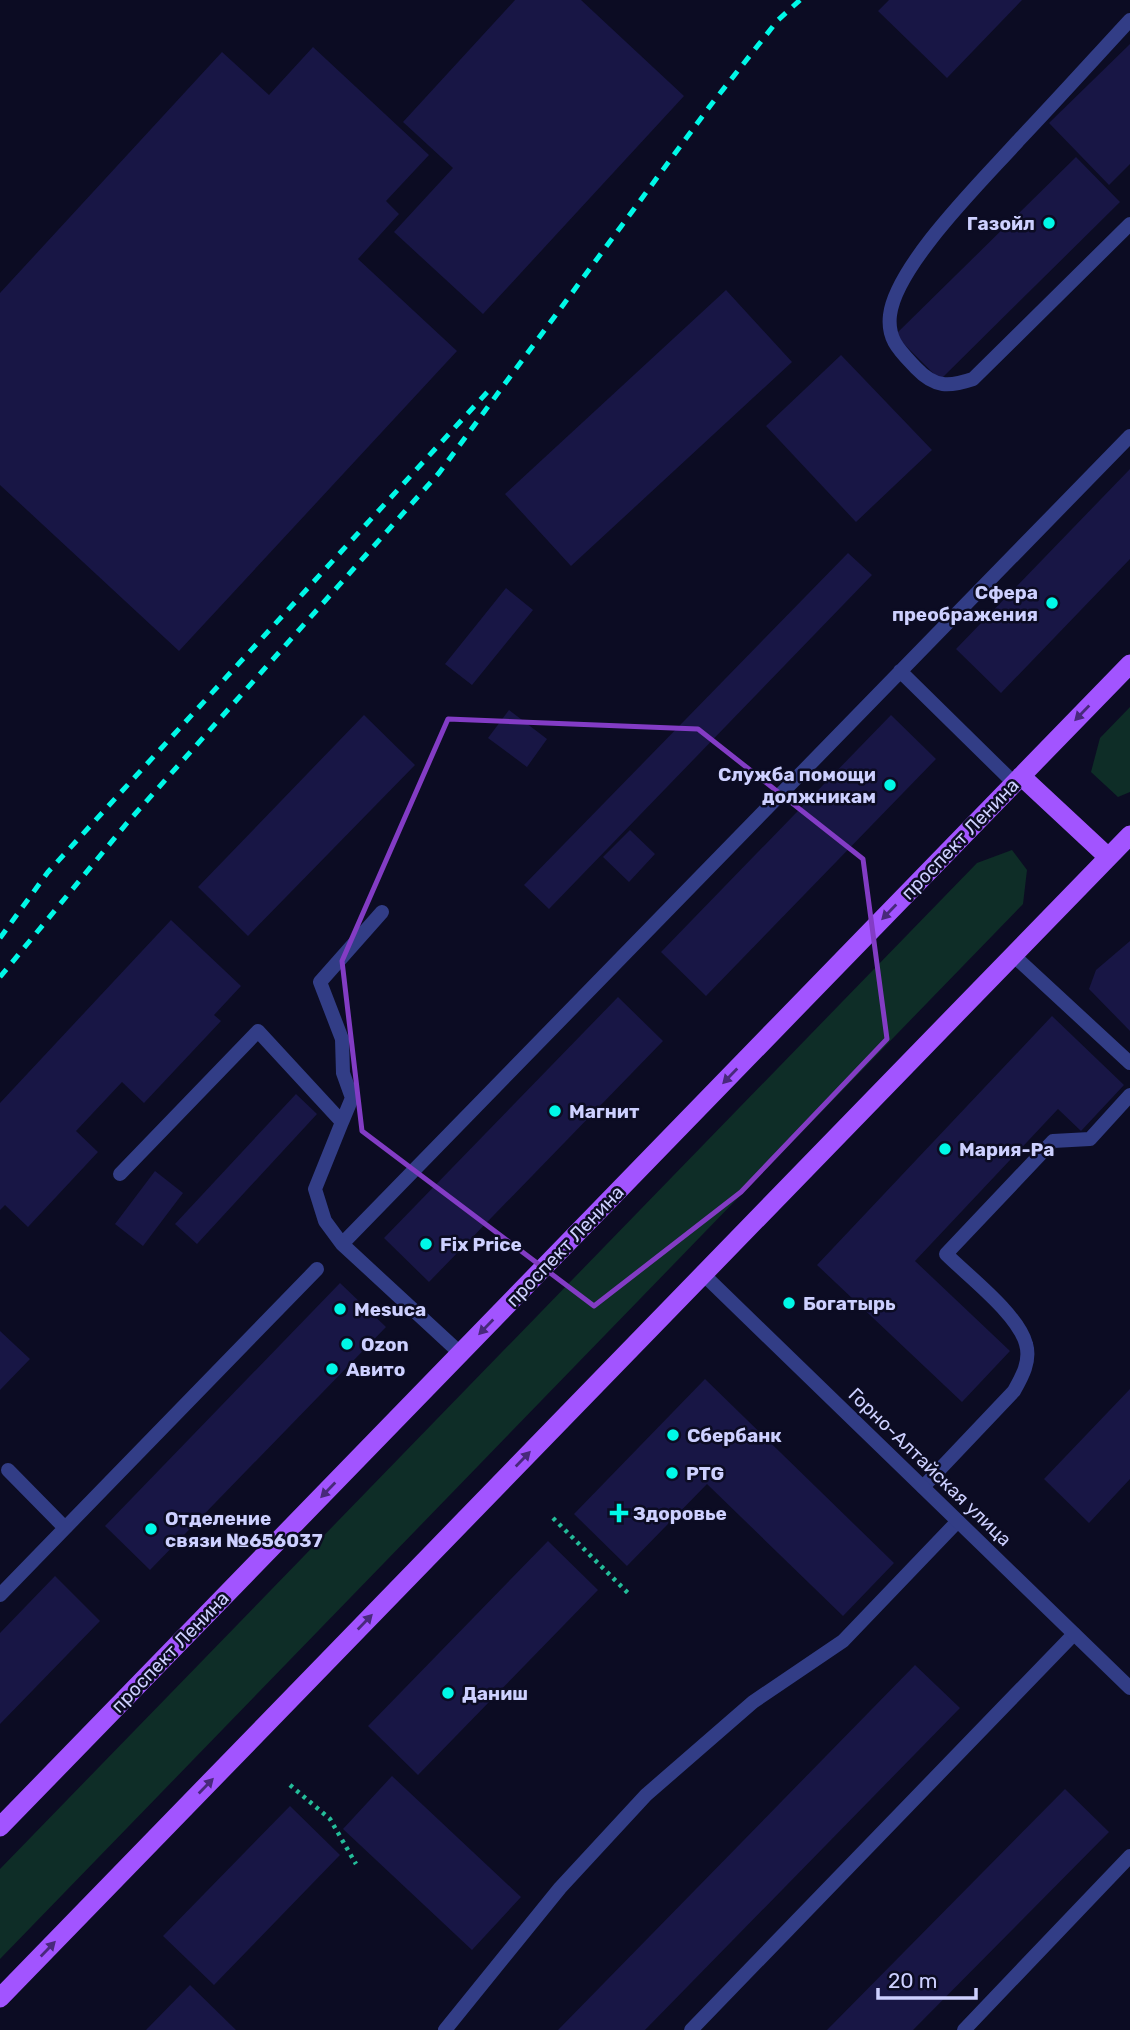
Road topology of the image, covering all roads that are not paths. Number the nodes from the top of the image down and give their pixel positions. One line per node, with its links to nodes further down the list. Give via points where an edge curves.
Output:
1 (1130, 20): 2 (street, via 942,224 897,291 890,312 892,343 939,385 973,379)
2 (1130, 224)
3 (1130, 436): 5 (street)
4 (1130, 664): 6 (main road, проспект Ленина, one-way to 6)
5 (900, 671): 6 (street); 15 (street)
6 (1018, 779): 8 (main road); 18 (main road, проспект Ленина, one-way to 18)
7 (1130, 835): 8 (main road)
8 (1108, 857): 10 (main road)
9 (382, 912): 13 (street, via 320,982 342,1039 343,1073 352,1097)
10 (1013, 956): 11 (street); 17 (main road)
11 (1130, 1063)
12 (1130, 1095): 20 (street, via 1090,1139 1053,1141 946,1254 1013,1321 1027,1345 1025,1372 1014,1391)
13 (342, 1122): 14 (street, via 258,1031); 15 (street, via 315,1189 324,1221)
14 (120, 1174)
15 (342, 1244): 18 (street)
16 (317, 1269): 22 (street)
17 (703, 1274): 20 (street, Горно-Алтайская улица); 28 (main road, one-way to 17)
18 (460, 1353): 26 (main road, проспект Ленина, one-way to 26)
19 (8, 1470): 22 (street)
20 (923, 1487): 21 (street, Горно-Алтайская улица)
21 (958, 1521): 24 (street, Горно-Алтайская улица); 29 (street, via 843,1641 753,1702 646,1795 560,1888)
22 (65, 1528): 23 (street)
23 (0, 1595)
24 (1074, 1634): 25 (street, Горно-Алтайская улица); 30 (street)
25 (1130, 1688)
26 (4, 1816)
27 (1130, 1856): 31 (street)
28 (0, 1997)
29 (445, 2030)
30 (691, 2030)
31 (964, 2030)

